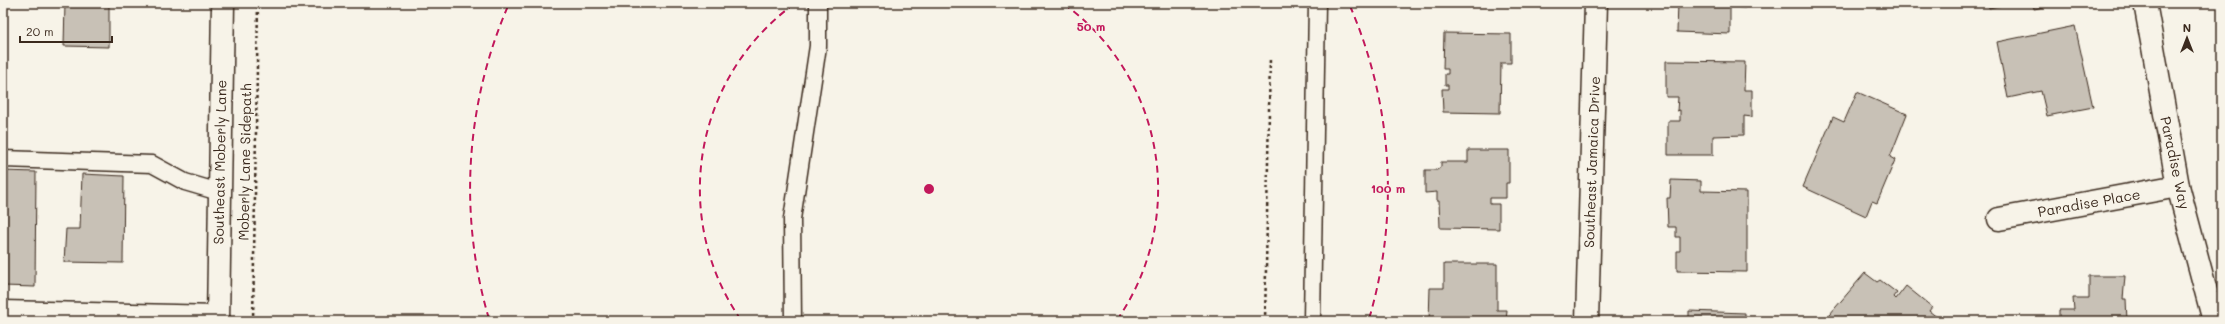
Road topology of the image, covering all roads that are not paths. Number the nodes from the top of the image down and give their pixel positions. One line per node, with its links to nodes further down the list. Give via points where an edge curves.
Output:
1 (223, 3): 8 (street, Southeast Moberly Lane)
2 (818, 3): 12 (lane, via 818,46 792,219)
3 (1317, 3): 13 (lane)
4 (1596, 3): 14 (street, Southeast Jamaica Drive)
5 (2145, 3): 7 (street, Paradise Way)
6 (3, 158): 8 (lane, via 152,164 185,182)
7 (2178, 186): 9 (street, Paradise Place); 15 (street, Paradise Way)
8 (219, 192): 11 (street, Southeast Moberly Lane)
9 (2000, 219)
10 (3, 312): 11 (street)
11 (218, 319)
12 (793, 321)
13 (1312, 321)
14 (1587, 321)
15 (2214, 321)

